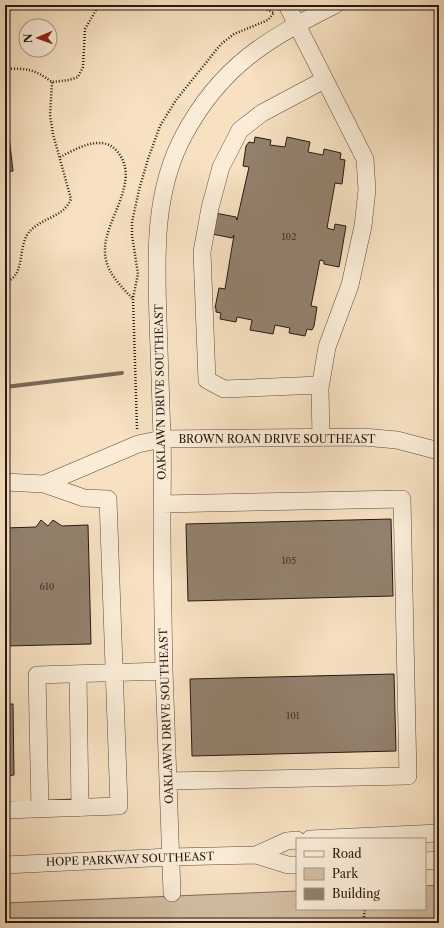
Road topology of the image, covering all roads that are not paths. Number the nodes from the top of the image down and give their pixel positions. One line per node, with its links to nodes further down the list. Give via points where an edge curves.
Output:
1 (335, 5): 3 (street, OAKLAWN DRIVE SOUTHEAST)
2 (280, 9): 3 (street)
3 (296, 24): 4 (street); 7 (street, OAKLAWN DRIVE SOUTHEAST, via 252,52 223,77 183,136 173,161 160,213 157,237)
4 (324, 80): 5 (street, via 365,159 367,190 363,226 350,285 327,347); 5 (street, via 262,113 240,130 221,166 202,252 207,380 224,388)
5 (320, 385): 6 (street)
6 (321, 438): 7 (street, BROWN ROAN DRIVE SOUTHEAST); 8 (street, BROWN ROAN DRIVE SOUTHEAST, via 362,437 397,440)
7 (162, 439): 10 (street, BROWN ROAN DRIVE SOUTHEAST, via 138,444); 11 (street, OAKLAWN DRIVE SOUTHEAST)
8 (439, 451)
9 (5, 482): 10 (street)
10 (44, 484): 13 (street, via 84,498 108,499)
11 (162, 504): 12 (street, OAKLAWN DRIVE SOUTHEAST); 15 (street, via 402,499 408,776)
12 (164, 671): 13 (street); 15 (street, OAKLAWN DRIVE SOUTHEAST)
13 (115, 673): 14 (street); 16 (street, via 119,806)
14 (78, 675): 16 (street); 17 (street, via 37,675)
15 (168, 781): 23 (street, OAKLAWN DRIVE SOUTHEAST)
16 (80, 808): 17 (street)
17 (40, 809): 18 (street)
18 (5, 810)
19 (439, 833): 20 (street)
20 (332, 838)
21 (296, 840): 22 (street, via 287,841)
22 (256, 855): 23 (street, HOPE PARKWAY SOUTHEAST); 27 (street)
23 (172, 857): 26 (street, HOPE PARKWAY SOUTHEAST); 28 (street, OAKLAWN DRIVE SOUTHEAST)
24 (439, 860): 25 (street)
25 (426, 861)
26 (5, 864)
27 (296, 865)
28 (172, 893)

